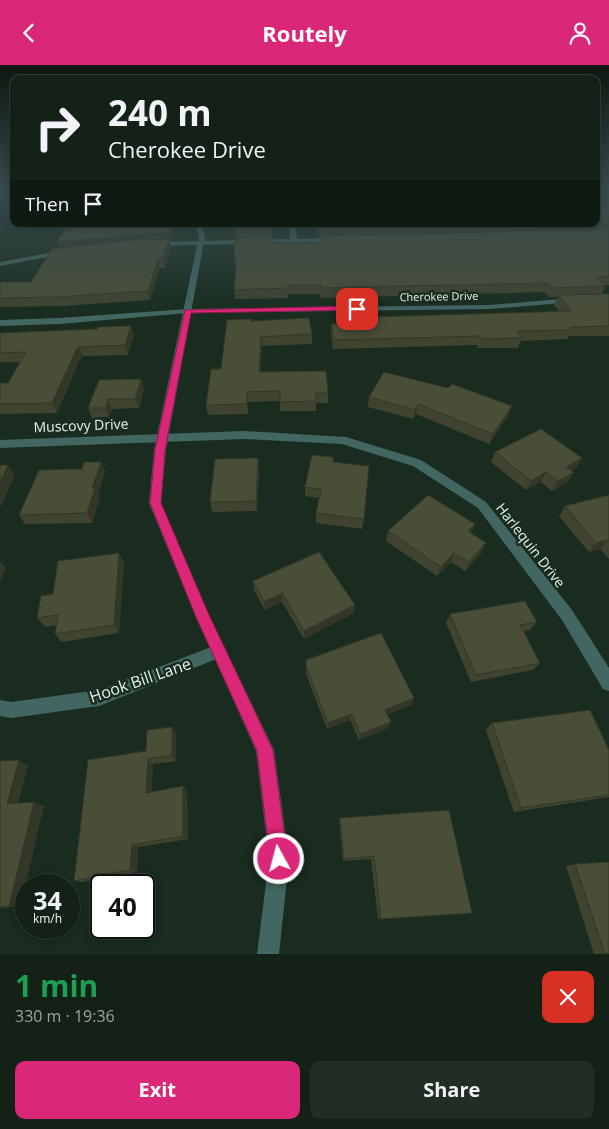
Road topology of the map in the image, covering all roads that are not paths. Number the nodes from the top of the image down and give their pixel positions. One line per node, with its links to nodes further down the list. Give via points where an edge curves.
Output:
1 (201, 232): 5 (street)
2 (293, 232): 4 (street)
3 (342, 240): 4 (street)
4 (294, 241): 5 (street)
5 (201, 242): 6 (street); 10 (street)
6 (143, 245)
7 (70, 252): 8 (street)
8 (0, 264)
9 (581, 299): 10 (street, Cherokee Drive, via 489,307)
10 (188, 311): 11 (street, Cherokee Drive); 12 (street)
11 (0, 323)
12 (163, 437): 13 (street, Muscovy Drive); 14 (street, via 155,503); 15 (street, Harlequin Drive, via 244,435 342,440 418,463 482,505 568,615)
13 (0, 444)
14 (219, 651): 16 (street, Hook Bill Lane, via 100,697 11,710); 17 (street, via 265,750 279,859)
15 (609, 683)
16 (0, 708)
17 (268, 954)

